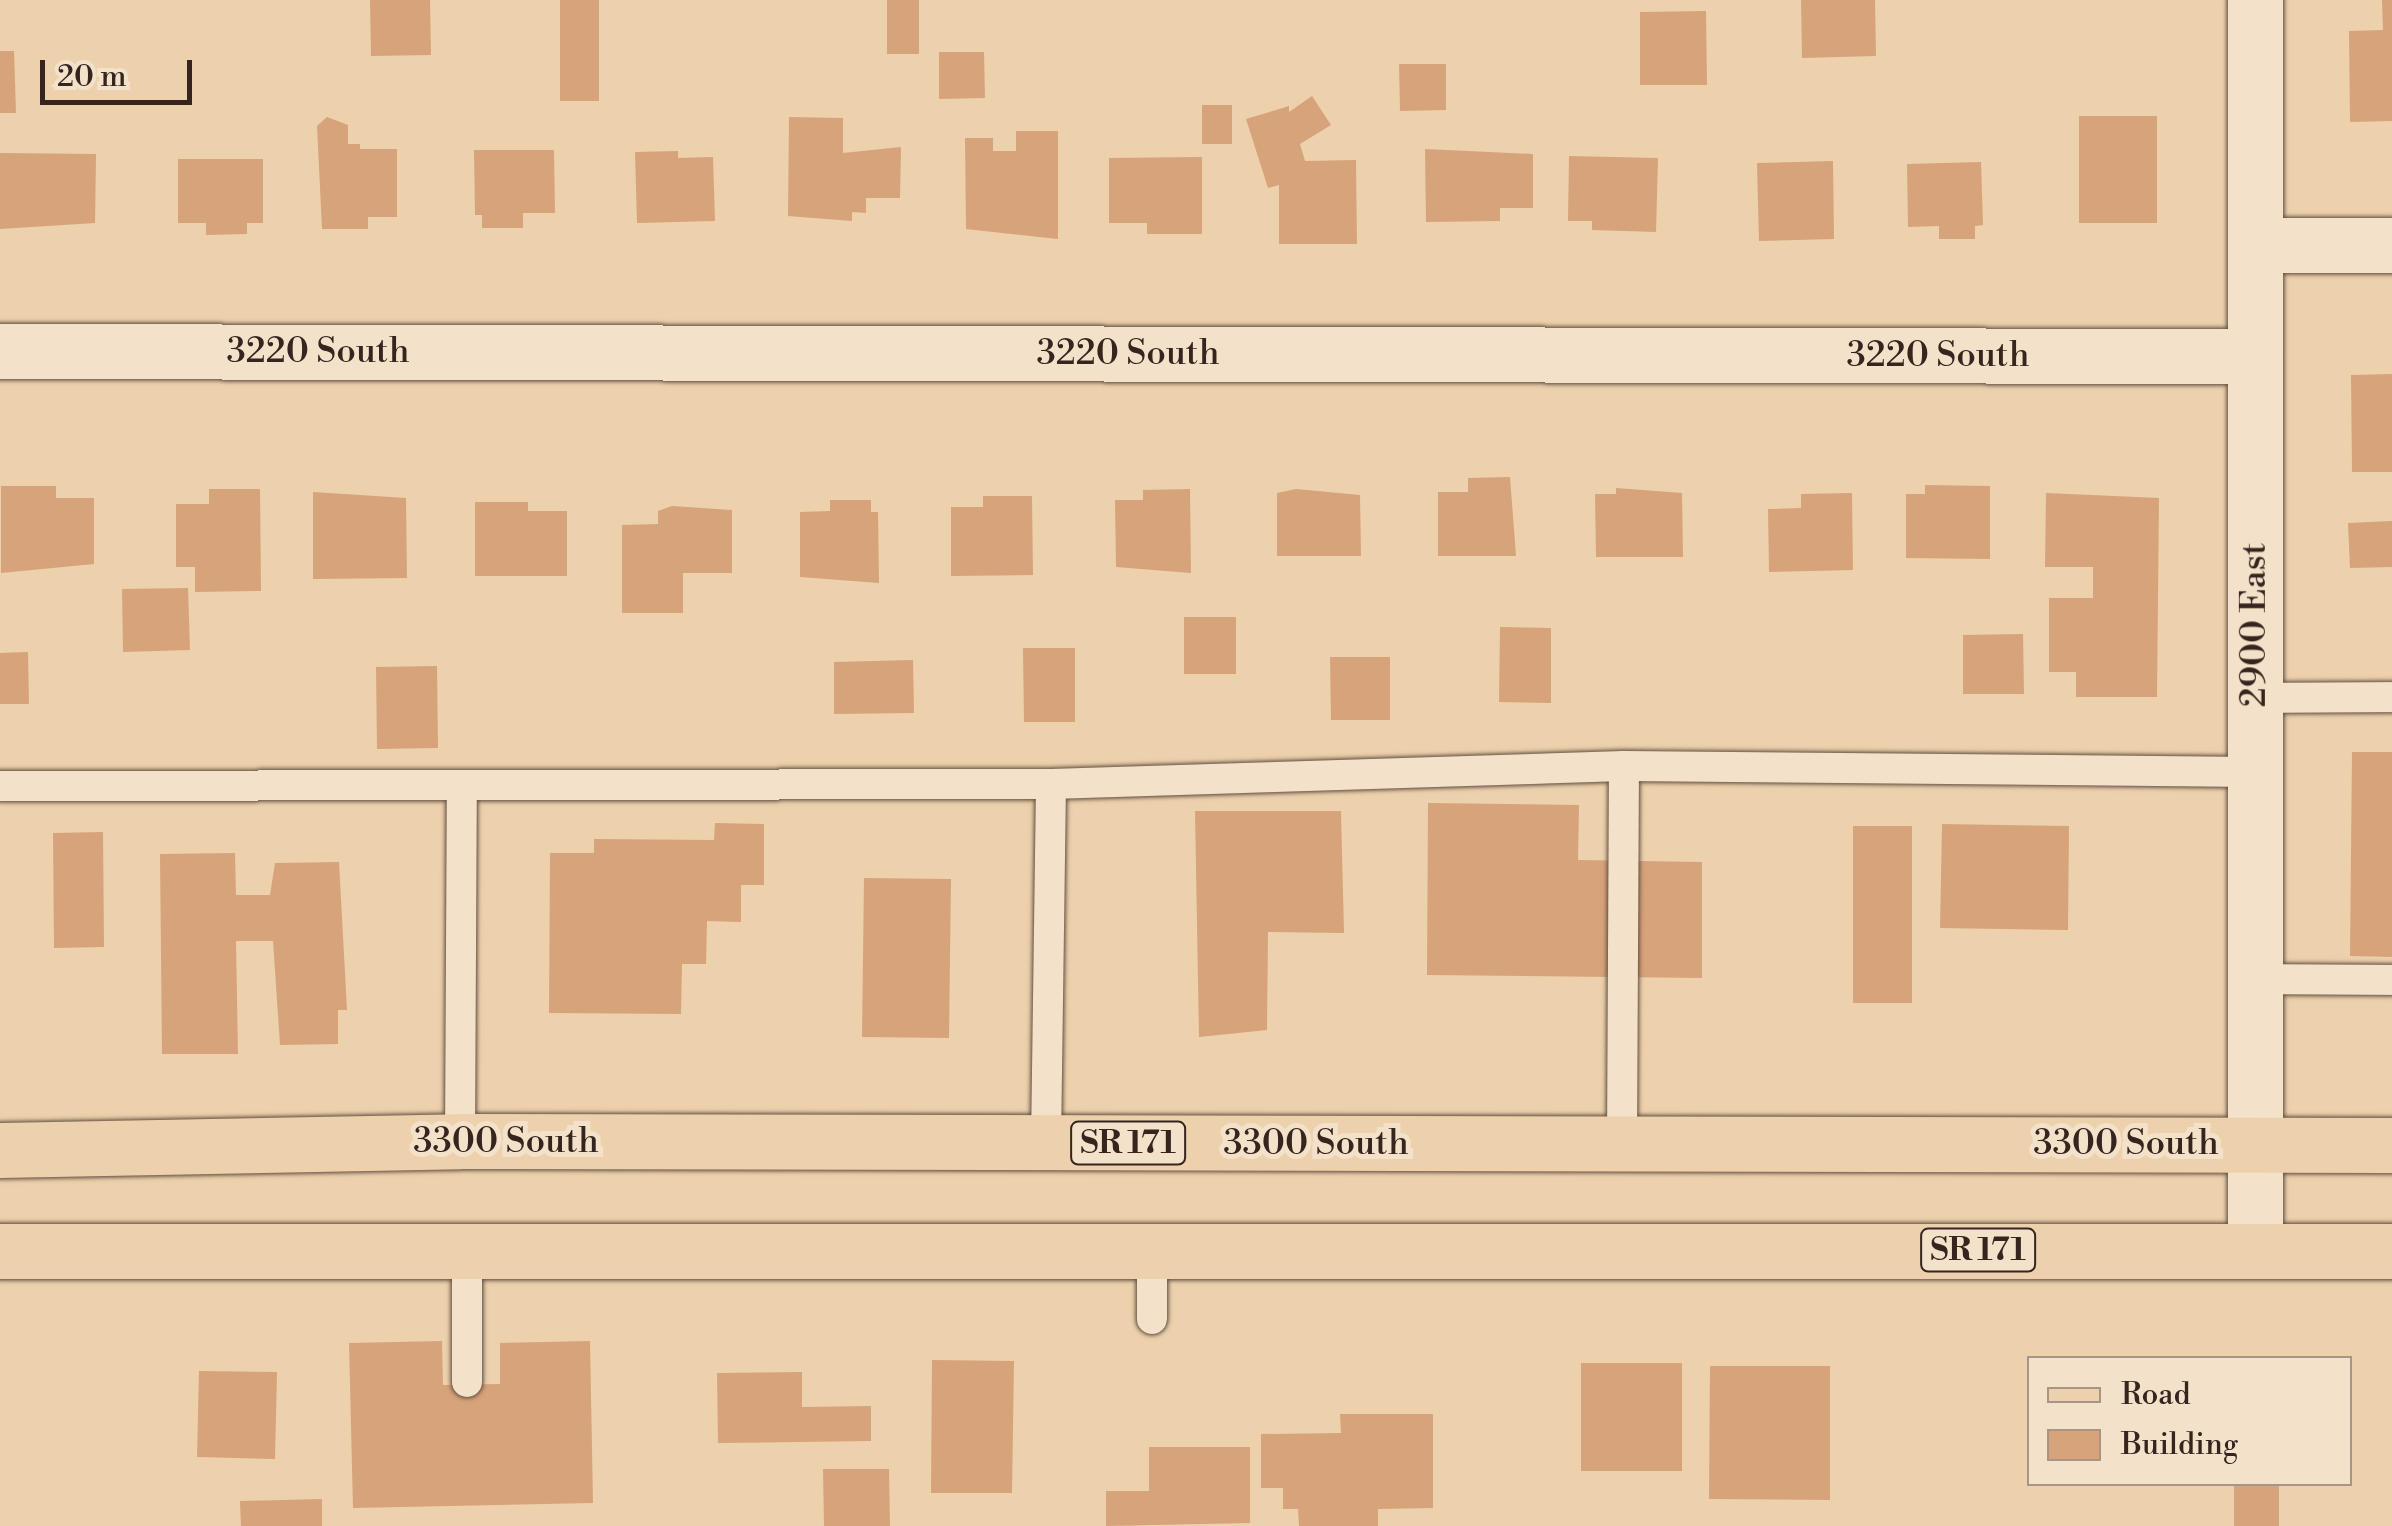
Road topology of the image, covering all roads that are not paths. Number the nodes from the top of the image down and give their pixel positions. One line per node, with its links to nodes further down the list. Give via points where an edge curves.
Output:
1 (2255, 0): 2 (street, 2900 East)
2 (2255, 245): 3 (street); 5 (street, 2900 East)
3 (2392, 245)
4 (0, 351): 5 (street, 3220 South)
5 (2256, 356): 7 (street, 2900 East)
6 (2392, 697): 7 (lane)
7 (2256, 698): 9 (street, 2900 East)
8 (1624, 766): 9 (lane); 10 (lane); 17 (lane)
9 (2256, 772): 13 (street, 2900 East)
10 (1051, 784): 12 (lane); 16 (lane)
11 (0, 786): 12 (lane)
12 (462, 786): 15 (lane)
13 (2256, 979): 14 (lane); 18 (street, 2900 East)
14 (2392, 980)
15 (460, 1141): 16 (main road, 3300 South / SR 171); 20 (main road, 3300 South / SR 171)
16 (1046, 1143): 17 (main road, 3300 South / SR 171)
17 (1622, 1144): 18 (main road, 3300 South / SR 171)
18 (2256, 1144): 19 (main road, 3300 South / SR 171); 21 (street, 2900 East)
19 (2392, 1146)
20 (0, 1150)
21 (2256, 1250): 24 (main road, SR 171); 25 (main road, SR 171)
22 (0, 1251): 23 (main road, SR 171)
23 (467, 1251): 24 (main road, SR 171); 27 (lane)
24 (1152, 1251): 26 (lane)
25 (2392, 1251)
26 (1152, 1318)
27 (467, 1382)

